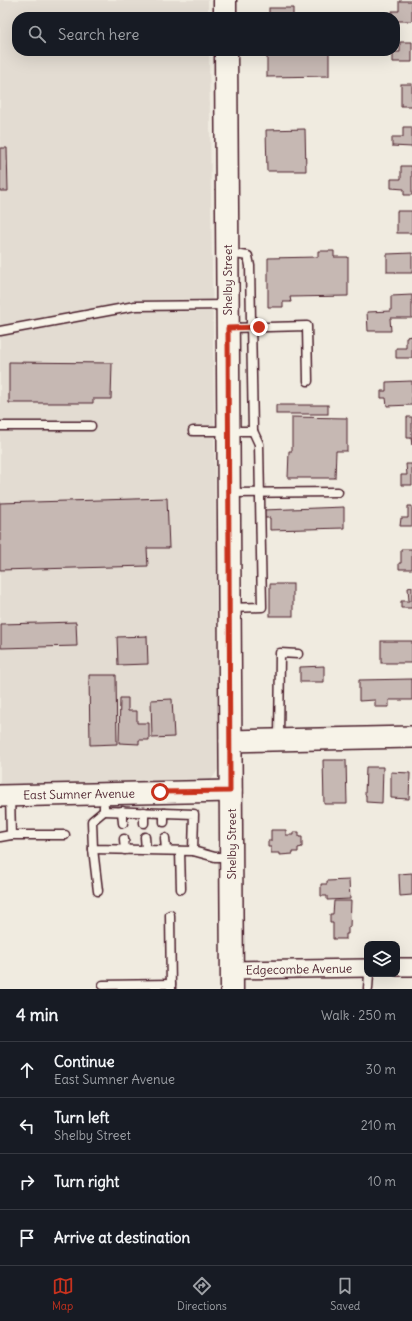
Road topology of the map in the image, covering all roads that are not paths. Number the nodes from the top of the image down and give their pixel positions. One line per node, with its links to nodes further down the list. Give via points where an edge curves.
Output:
1 (225, 0): 2 (main road)
2 (225, 12)
3 (226, 56): 4 (main road, Shelby Street)
4 (227, 253): 5 (main road, Shelby Street); 6 (lane, via 248,256)
5 (228, 305): 7 (main road, Shelby Street); 8 (lane, via 135,306)
6 (251, 327): 7 (lane); 9 (lane, via 307,326); 14 (lane)
7 (228, 328): 13 (main road, Shelby Street)
8 (0, 330)
9 (308, 381)
10 (0, 426): 11 (lane)
11 (91, 426)
12 (193, 431): 13 (lane)
13 (228, 431): 14 (lane); 16 (main road, Shelby Street)
14 (252, 431): 17 (lane, via 259,444)
15 (338, 492): 17 (lane)
16 (228, 493): 17 (lane); 18 (main road, Shelby Street)
17 (260, 493): 18 (lane, via 262,607)
18 (229, 608): 22 (main road, Shelby Street)
19 (298, 654): 21 (lane, via 280,653)
20 (412, 737): 21 (street)
21 (279, 740): 22 (street)
22 (230, 741): 23 (main road, Shelby Street)
23 (230, 791): 25 (street, East Sumner Avenue); 44 (main road, Shelby Street)
24 (5, 796): 25 (street, East Sumner Avenue); 32 (lane)
25 (104, 802): 26 (lane); 38 (lane, via 92,821)
26 (122, 811): 27 (lane); 30 (lane)
27 (144, 812): 28 (lane); 31 (lane)
28 (164, 813): 29 (lane); 43 (lane, via 194,814)
29 (164, 822)
30 (123, 823)
31 (144, 823)
32 (11, 835): 33 (lane); 35 (lane)
33 (64, 835)
34 (145, 836): 40 (lane)
35 (0, 837)
36 (124, 838): 39 (lane)
37 (165, 838): 41 (lane)
38 (93, 849): 39 (lane); 46 (lane)
39 (125, 850): 40 (lane)
40 (146, 850): 41 (lane)
41 (166, 850): 42 (lane)
42 (180, 851): 43 (lane); 45 (lane)
43 (193, 851): 44 (lane, via 215,857)
44 (231, 857): 52 (main road, Shelby Street)
45 (181, 889)
46 (98, 892)
47 (170, 914): 54 (lane)
48 (400, 967): 49 (street)
49 (412, 967)
50 (364, 968): 52 (street, Edgecombe Avenue)
51 (369, 977): 55 (lane)
52 (232, 979)
53 (103, 985): 54 (lane)
54 (171, 987)
55 (368, 989)

